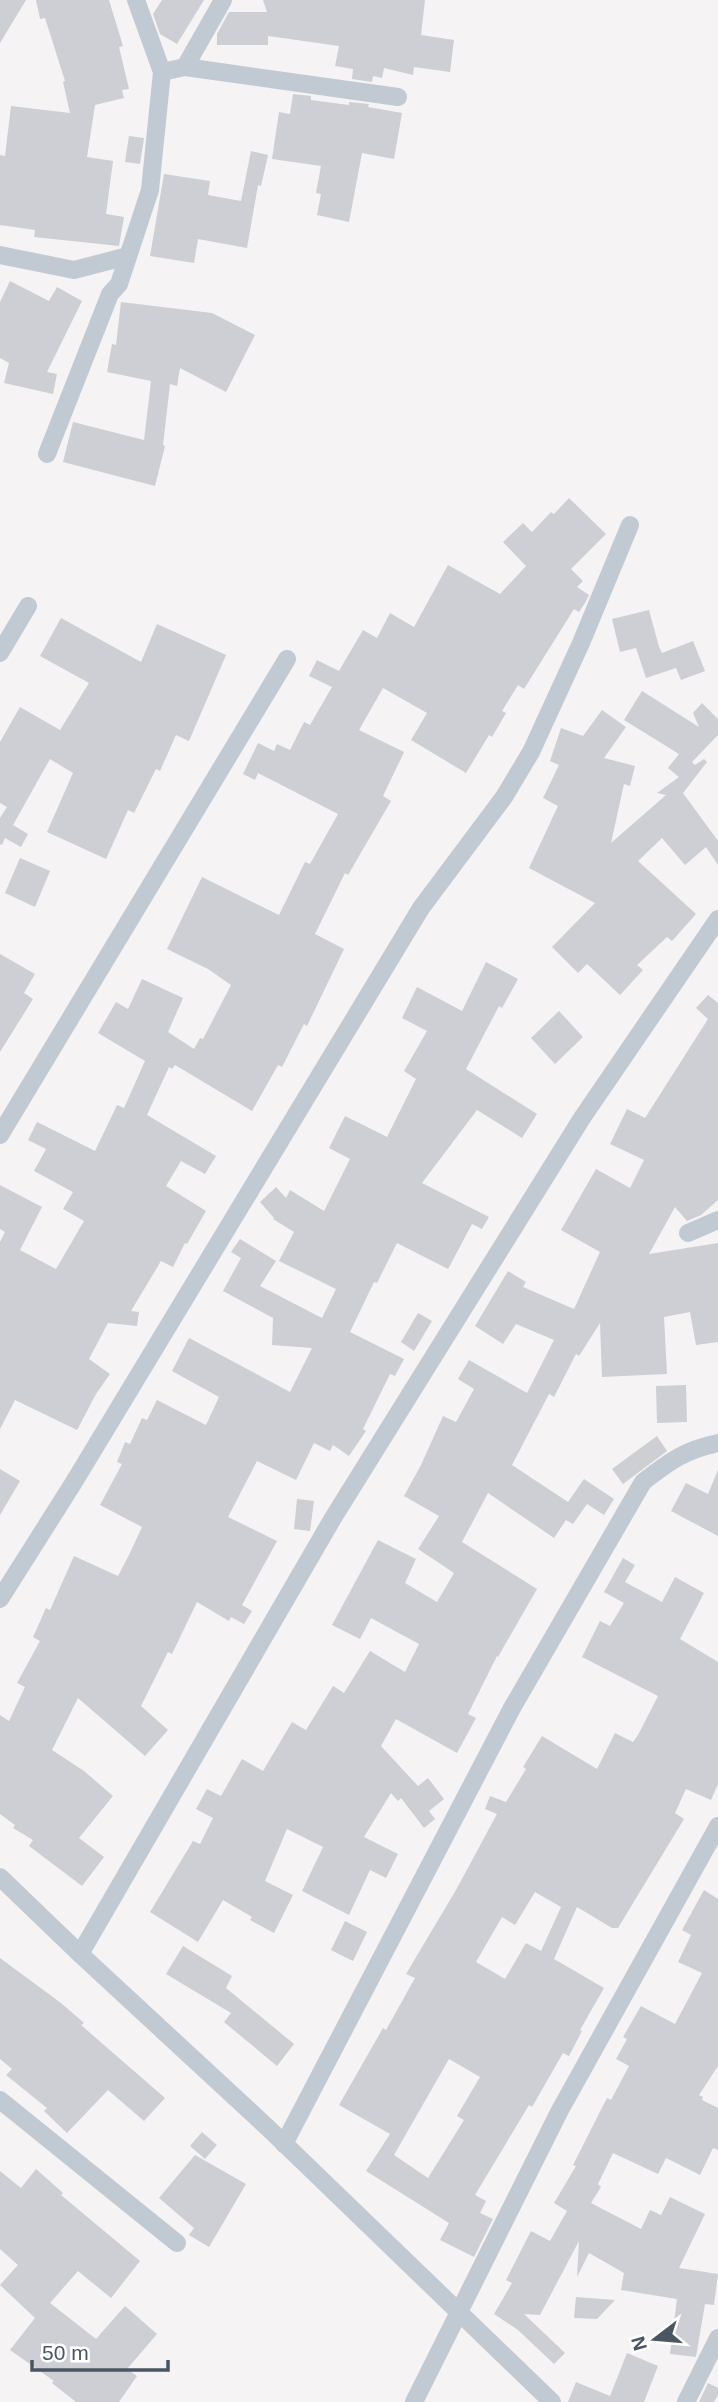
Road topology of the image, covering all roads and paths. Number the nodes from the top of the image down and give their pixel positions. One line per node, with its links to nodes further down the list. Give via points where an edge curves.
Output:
1 (136, 0): 4 (street)
2 (223, 0): 3 (street)
3 (185, 67): 4 (street); 5 (street)
4 (162, 72): 7 (street, via 150,190)
5 (398, 97)
6 (0, 255): 7 (street, via 74,270)
7 (128, 256): 8 (street)
8 (47, 454)
9 (630, 526): 18 (street, via 531,752 504,797 421,908)
10 (28, 606): 11 (street)
11 (0, 653)
12 (287, 659): 14 (street)
13 (718, 919): 21 (street, via 582,1118 333,1518)
14 (0, 1135)
15 (718, 1220): 16 (street)
16 (688, 1233)
17 (718, 1443): 23 (street, via 692,1448 643,1482 512,1708)
18 (0, 1599)
19 (718, 1826): 25 (street, via 559,2112)
20 (0, 1877): 21 (street)
21 (80, 1954): 23 (street)
22 (0, 2100): 24 (street)
23 (285, 2144): 25 (street)
24 (177, 2243)
25 (459, 2313): 27 (street); 28 (street)
26 (718, 2338): 29 (street)
27 (414, 2402)
28 (552, 2402)
29 (686, 2402)

